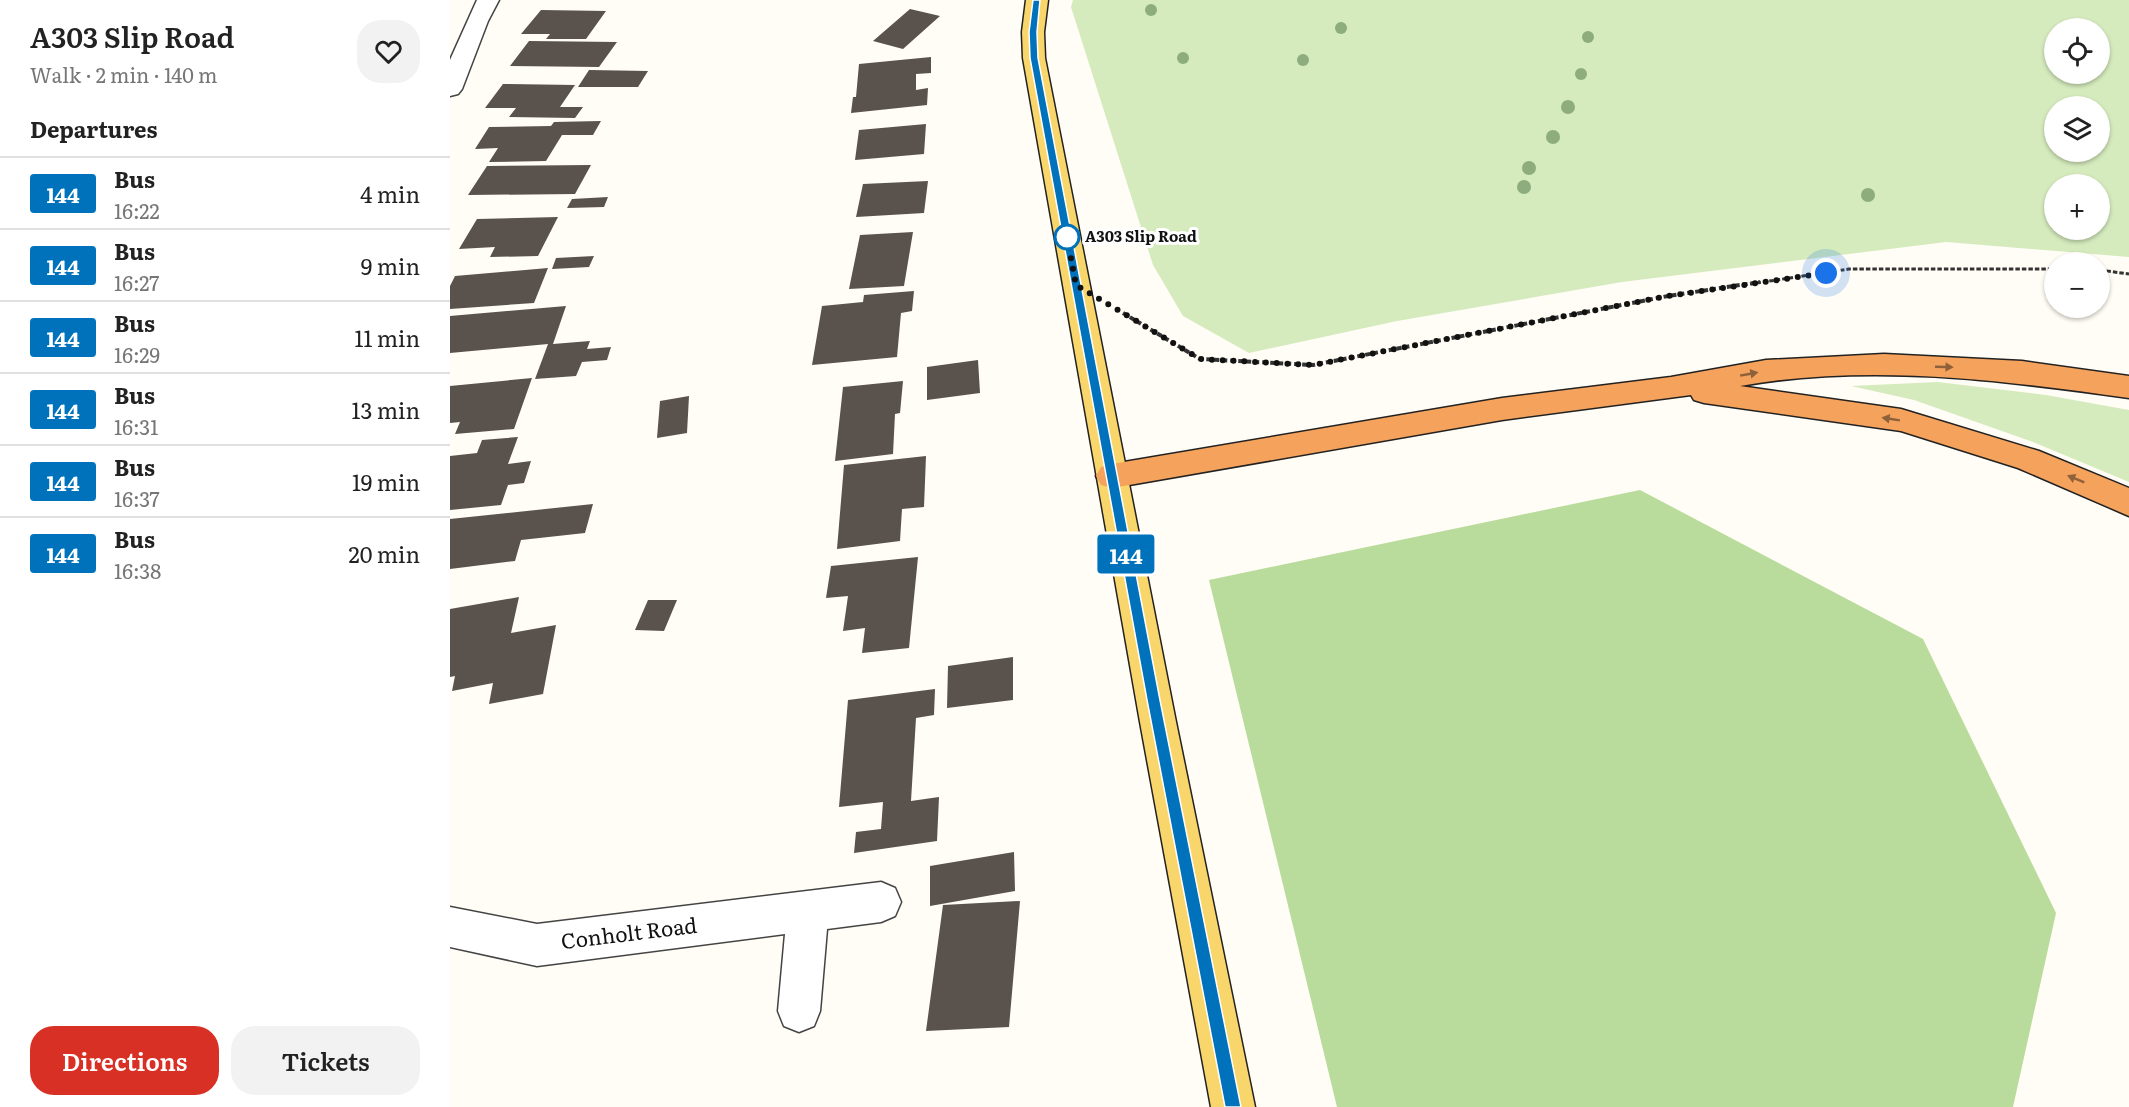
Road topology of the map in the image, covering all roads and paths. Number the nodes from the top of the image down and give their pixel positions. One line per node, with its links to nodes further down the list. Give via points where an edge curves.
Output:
1 (488, 0): 3 (street)
2 (1037, 0): 7 (main road, via 1034,58)
3 (450, 89)
4 (2044, 269): 7 (path, via 1849,269 1668,296 1313,365 1200,359)
5 (2110, 271): 6 (path)
6 (2129, 274)
7 (1076, 285): 10 (main road)
8 (2129, 387): 9 (highway, one-way to 8, via 1766,371 1884,364 2022,372)
9 (1671, 388): 10 (highway, via 1502,409); 11 (highway, one-way to 9, via 2028,459 1900,420)
10 (1112, 476): 16 (main road)
11 (2129, 503)
12 (881, 902): 13 (street, Conholt Road)
13 (808, 912): 14 (street, Conholt Road, via 537,945); 15 (street)
14 (450, 927)
15 (799, 1011)
16 (1233, 1107)

